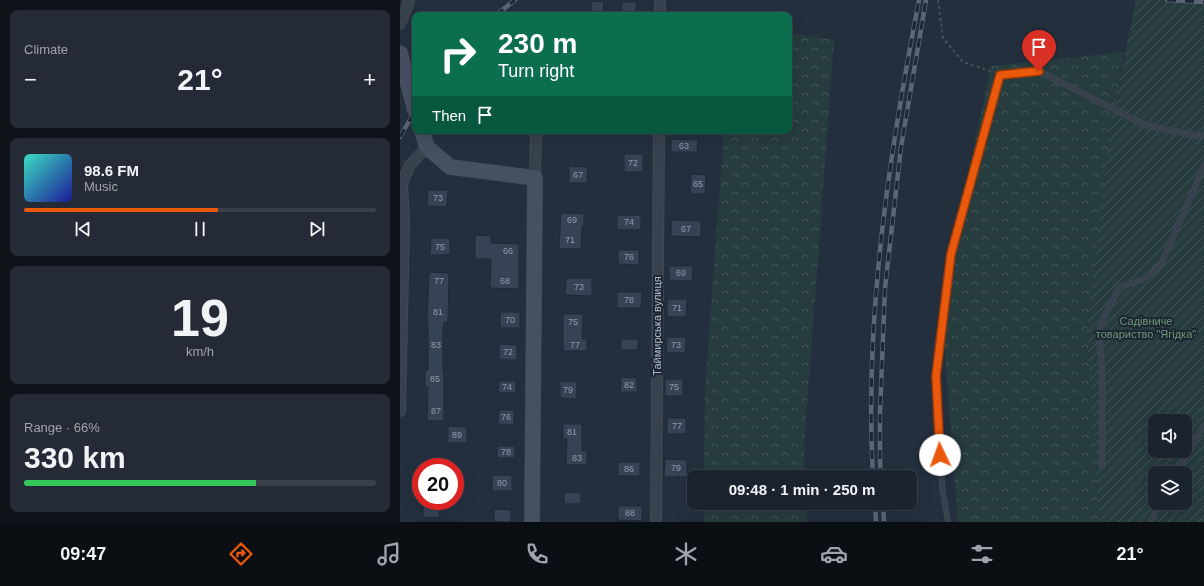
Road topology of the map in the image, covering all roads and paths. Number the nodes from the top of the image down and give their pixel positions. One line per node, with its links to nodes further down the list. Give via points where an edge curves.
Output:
1 (660, 0): 4 (street)
2 (938, 0): 7 (path, via 943,38 963,62)
3 (409, 1): 5 (street)
4 (660, 12)
5 (400, 24)
6 (400, 53): 8 (main road)
7 (1000, 75): 12 (lane, via 1039,71 1145,125 1197,136); 23 (lane, via 951,254 936,376 942,486)
8 (412, 99)
9 (423, 134): 13 (main road)
10 (536, 134): 15 (street)
11 (659, 134): 22 (street, Таймирська вулиця)
12 (1204, 135)
13 (427, 147): 15 (main road, via 450,167); 16 (street, via 410,165 402,183 404,223)
14 (1204, 166): 18 (lane, via 1161,264 1144,279 1120,287 1099,331 1102,369)
15 (535, 178): 21 (main road)
16 (400, 412)
17 (1204, 425): 19 (lane)
18 (1102, 466)
19 (1181, 466)
20 (1157, 510): 24 (lane)
21 (532, 522)
22 (656, 522)
23 (948, 522)
24 (1151, 522)

